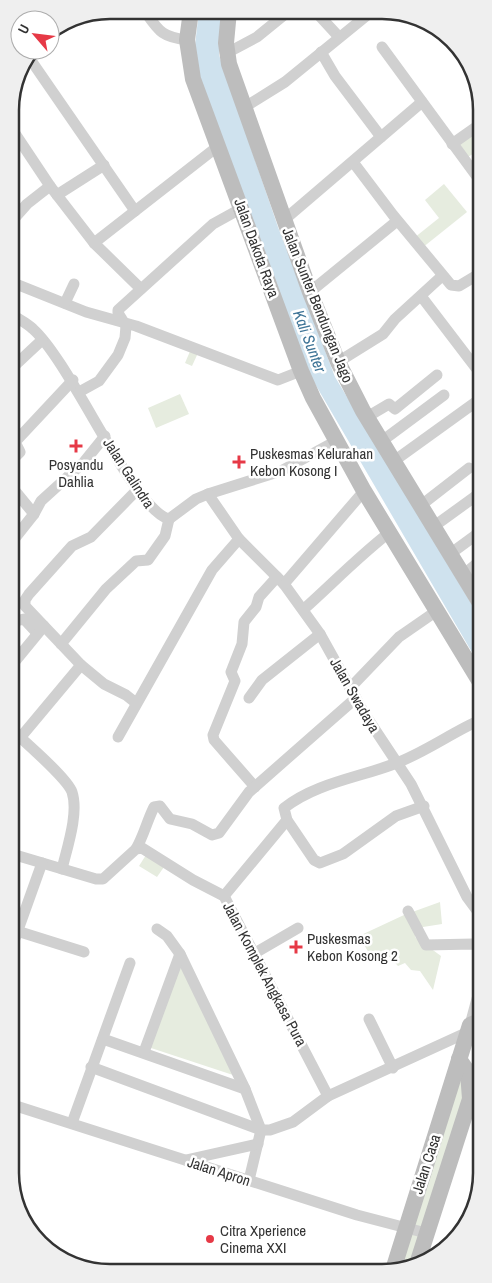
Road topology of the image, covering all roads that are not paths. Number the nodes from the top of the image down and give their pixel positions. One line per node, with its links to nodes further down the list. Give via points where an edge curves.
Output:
1 (150, 19): 8 (street, via 161,34)
2 (190, 19): 8 (street, Jalan Dakota Raya)
3 (228, 19): 11 (street, Jalan Sunter Bendungan Jago)
4 (279, 19): 11 (street, via 257,37)
5 (322, 19): 7 (street)
6 (362, 19): 7 (street)
7 (339, 37): 10 (street)
8 (187, 40): 19 (street, Jalan Dakota Raya, via 193,79)
9 (382, 47): 13 (street)
10 (321, 52): 14 (street, via 285,82); 16 (street)
11 (227, 53): 14 (street, Jalan Sunter Bendungan Jago)
12 (32, 62): 21 (street)
13 (422, 102): 16 (street); 18 (street)
14 (245, 108): 28 (street, Jalan Sunter Bendungan Jago)
15 (473, 129): 18 (street)
16 (381, 137): 20 (street)
17 (19, 140): 23 (street)
18 (452, 144): 22 (street)
19 (218, 147): 25 (street, Jalan Dakota Raya); 26 (street)
20 (353, 162): 28 (street); 29 (street)
21 (104, 165): 24 (street); 26 (street)
22 (473, 171)
23 (50, 186): 24 (street); 27 (street)
24 (57, 195): 30 (street)
25 (242, 208): 35 (street, via 213,224); 45 (street, Jalan Dakota Raya)
26 (135, 211): 30 (street)
27 (19, 213)
28 (284, 220): 36 (street, Jalan Sunter Bendungan Jago)
29 (397, 221): 31 (street); 36 (street)
30 (94, 243): 35 (street)
31 (442, 276): 32 (street, via 451,285 459,286); 37 (street)
32 (473, 278)
33 (74, 284): 38 (street)
34 (19, 285): 38 (street)
35 (141, 289): 39 (street, via 118,310)
36 (310, 292): 43 (street, Jalan Sunter Bendungan Jago)
37 (420, 296): 43 (street, via 395,318 383,334); 44 (street)
38 (65, 303): 39 (street, via 114,322)
39 (121, 321): 45 (street, via 278,380); 48 (street, via 126,326 125,338 118,355 99,381)
40 (19, 324): 41 (street, Jalan Galindra, via 34,329)
41 (42, 340): 42 (street); 47 (street, Jalan Galindra)
42 (19, 362)
43 (338, 362): 51 (street, Jalan Sunter Bendungan Jago)
44 (473, 363)
45 (300, 371): 54 (street, Jalan Dakota Raya)
46 (437, 375): 51 (street, via 395,410 389,404)
47 (73, 380): 48 (street, Jalan Galindra); 53 (street)
48 (79, 392): 52 (street, Jalan Galindra)
49 (444, 395): 55 (street)
50 (473, 404): 56 (street)
51 (367, 417): 55 (street, Jalan Sunter Bendungan Jago)
52 (105, 436): 58 (street, Jalan Galindra); 64 (street, via 84,462 41,501)
53 (19, 438)
54 (336, 441): 59 (street, Jalan Dakota Raya); 60 (street, Jalan Galindra, via 281,471)
55 (382, 441): 56 (street, Jalan Sunter Bendungan Jago)
56 (394, 461): 63 (street, Jalan Sunter Bendungan Jago)
57 (469, 468): 63 (street)
58 (137, 490): 65 (street, Jalan Galindra, via 152,509 162,518); 79 (street, via 91,536 72,546 25,600 26,608)
59 (364, 491): 67 (street, Jalan Dakota Raya); 74 (street)
60 (208, 494): 65 (street, Jalan Galindra, via 196,498); 70 (street, Jalan Swadaya)
61 (19, 496): 64 (street)
62 (473, 498): 66 (street)
63 (420, 506): 66 (street, Jalan Sunter Bendungan Jago)
64 (34, 514): 68 (street)
65 (169, 519): 81 (street, via 165,536 148,560 136,561 106,589)
66 (433, 526): 71 (street, Jalan Sunter Bendungan Jago)
67 (390, 532): 76 (street); 77 (street, Jalan Dakota Raya)
68 (19, 534)
69 (473, 537): 71 (street)
70 (239, 539): 74 (street, Jalan Swadaya); 88 (street, via 212,570)
71 (450, 554): 73 (street, Jalan Sunter Bendungan Jago)
72 (473, 567): 73 (street)
73 (463, 575): 75 (street, Jalan Sunter Bendungan Jago)
74 (280, 581): 76 (street, Jalan Swadaya); 94 (street, via 259,598 244,622 242,644 231,672 235,681 213,734 214,740)
75 (473, 591)
76 (304, 609): 80 (street, Jalan Swadaya)
77 (438, 610): 84 (street, Jalan Dakota Raya); 85 (street, via 399,637)
78 (19, 620): 79 (street, via 24,619)
79 (40, 630): 81 (street); 82 (street)
80 (320, 634): 85 (street, Jalan Swadaya); 86 (street, via 262,680)
81 (60, 644): 83 (street)
82 (19, 656)
83 (81, 665): 88 (street, via 104,684); 90 (street)
84 (473, 670)
85 (351, 687): 87 (street, Jalan Swadaya)
86 (249, 698)
87 (356, 698): 93 (street, Jalan Swadaya); 94 (street)
88 (136, 703): 92 (street)
89 (473, 724): 93 (street)
90 (19, 731)
91 (19, 737): 100 (street, via 72,792 72,826)
92 (118, 737)
93 (396, 763): 95 (street, Jalan Swadaya); 96 (street, via 297,798 284,808)
94 (255, 787): 97 (street, via 219,833 212,835 192,824 170,819 160,806 154,806)
95 (424, 806): 96 (street, via 396,816 344,854 320,863 314,860); 102 (street, Jalan Swadaya, via 436,838)
96 (287, 820): 101 (street)
97 (136, 849): 100 (street, via 104,879 96,880); 101 (street, Jalan Komplek Angkasa Pura, via 150,852)
98 (19, 856): 99 (street)
99 (42, 863): 100 (street); 104 (street)
100 (62, 869)
101 (224, 896): 110 (street, Jalan Komplek Angkasa Pura)
102 (473, 905)
103 (408, 910): 108 (street, via 426,945)
104 (19, 926)
105 (298, 928): 110 (street)
106 (157, 929): 111 (street, via 167,936)
107 (19, 932): 109 (street)
108 (473, 944)
109 (84, 952)
110 (255, 953): 121 (street, Jalan Komplek Angkasa Pura)
111 (180, 954): 116 (street); 120 (street)
112 (130, 963): 115 (street)
113 (368, 1018): 119 (street)
114 (473, 1026): 117 (street, Jalan Casa); 119 (street)
115 (103, 1039): 116 (street); 118 (street)
116 (144, 1052): 120 (street)
117 (460, 1059): 128 (street, Jalan Casa); 129 (street, Jalan Casa, via 468,1072 470,1099)
118 (91, 1067): 123 (street); 124 (street)
119 (393, 1068): 121 (street)
120 (245, 1089): 124 (street)
121 (328, 1096): 124 (street, via 293,1122)
122 (19, 1107): 123 (street, Jalan Apron)
123 (72, 1123): 126 (street, Jalan Apron)
124 (261, 1130): 125 (street)
125 (258, 1144): 126 (street); 127 (street)
126 (186, 1160): 127 (street, Jalan Apron)
127 (249, 1180): 128 (street, Jalan Apron)
128 (406, 1228): 129 (street, Jalan Apron); 131 (street, Jalan Casa)
129 (426, 1233): 130 (street, Jalan Casa)
130 (419, 1256)
131 (395, 1263)

